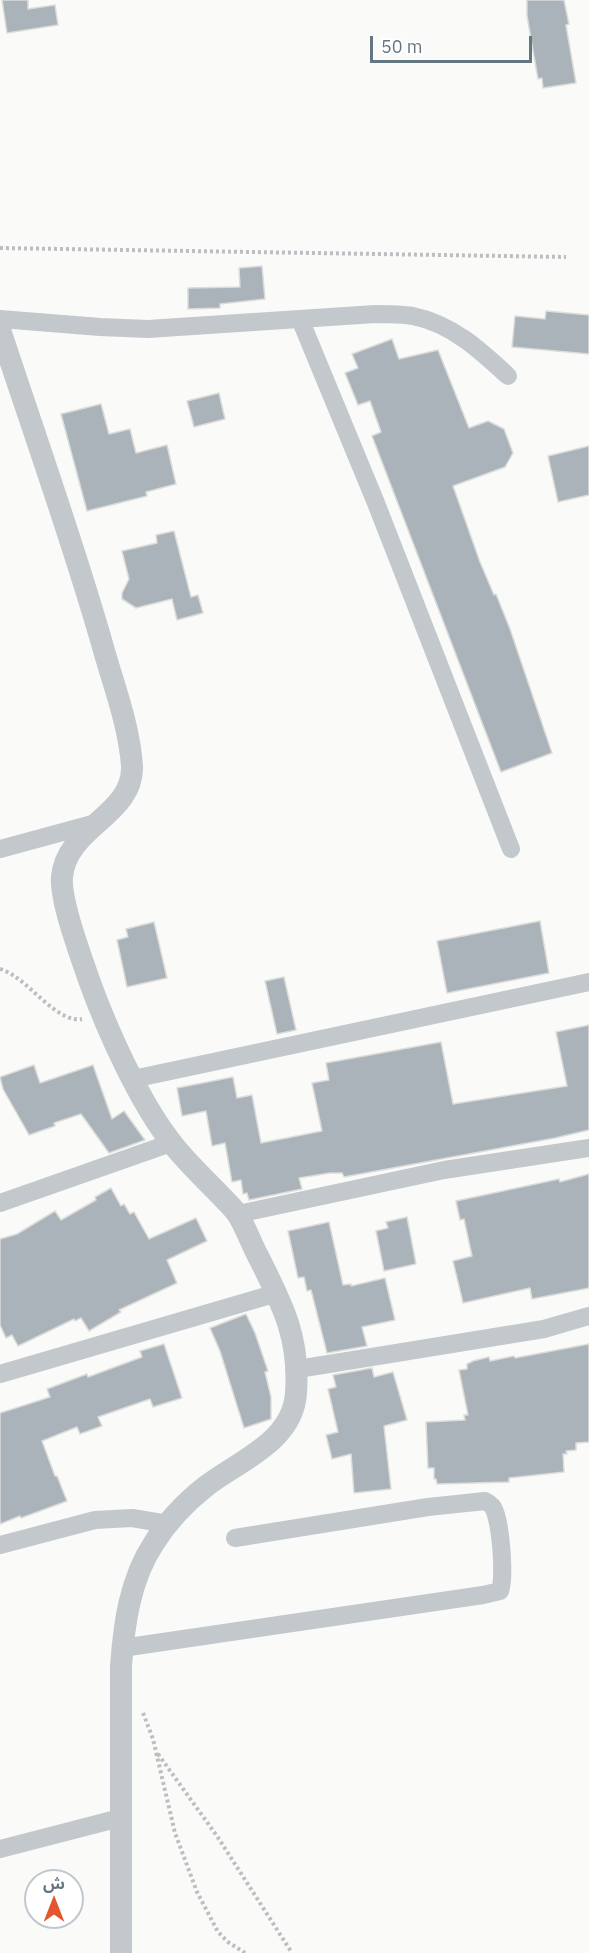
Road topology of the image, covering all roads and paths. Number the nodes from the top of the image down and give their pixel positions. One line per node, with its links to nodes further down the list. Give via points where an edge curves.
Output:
1 (0, 248): 2 (path)
2 (566, 257)
3 (0, 319): 4 (street, via 148,329)
4 (300, 319): 6 (street, via 375,314 414,316 468,341); 9 (street)
5 (0, 330): 7 (street, via 63,516 125,726 131,780 126,792)
6 (508, 376)
7 (96, 823): 8 (street); 12 (street, via 68,854 62,886 90,983)
8 (0, 849)
9 (511, 849)
10 (0, 969): 12 (path, via 16,977 62,1015 82,1019)
11 (589, 982): 13 (street)
12 (101, 1007): 13 (street)
13 (133, 1079): 14 (street)
14 (171, 1143): 16 (street); 17 (street)
15 (589, 1148): 17 (street, via 444,1170)
16 (0, 1203)
17 (238, 1214): 18 (street)
18 (276, 1293): 20 (street, via 291,1328); 21 (street)
19 (589, 1317): 20 (street, via 533,1331)
20 (298, 1369): 22 (street, via 296,1399 285,1426 258,1451 194,1496)
21 (0, 1374)
22 (168, 1524): 24 (street, via 132,1518 95,1520); 25 (street, via 155,1540 135,1582)
23 (235, 1538): 25 (street, via 484,1501 495,1512 502,1584 500,1591 483,1595)
24 (0, 1545)
25 (122, 1648): 26 (street)
26 (121, 1705): 27 (path, via 143,1713); 28 (street)
27 (156, 1751): 31 (path, via 175,1833 197,1892 218,1932); 32 (path, via 218,1836)
28 (120, 1818): 29 (street); 30 (street)
29 (0, 1849)
30 (121, 1953)
31 (245, 1953)
32 (292, 1953)

